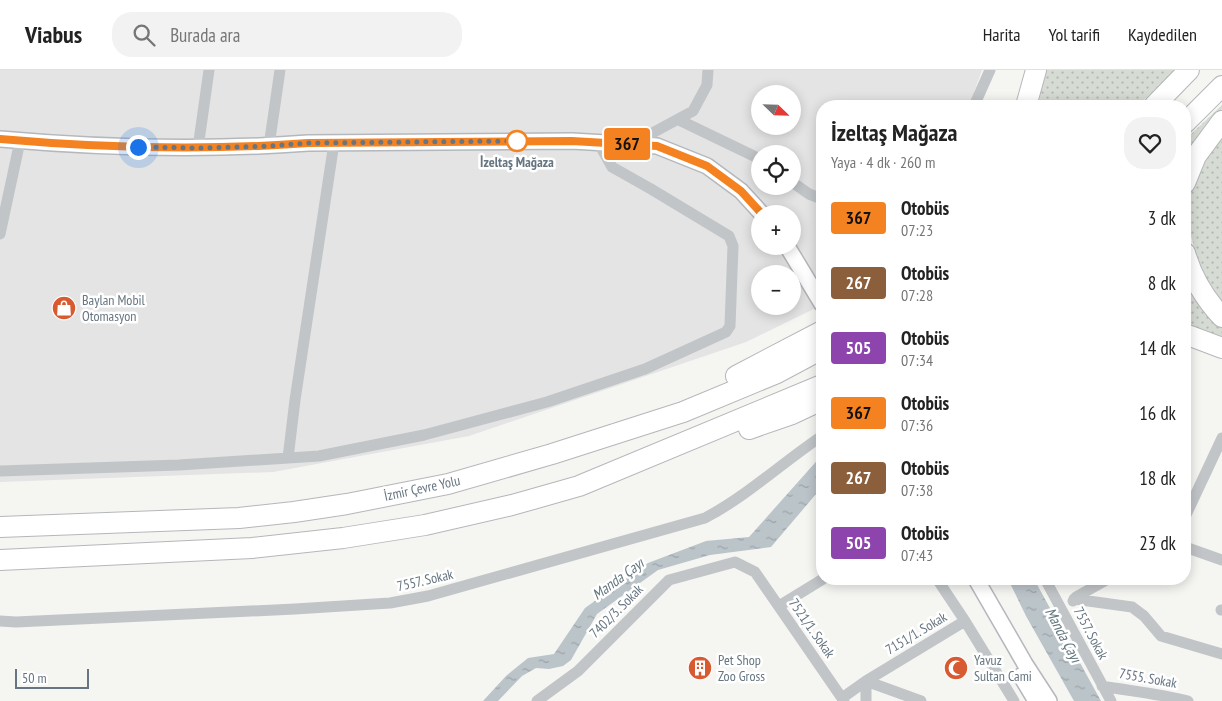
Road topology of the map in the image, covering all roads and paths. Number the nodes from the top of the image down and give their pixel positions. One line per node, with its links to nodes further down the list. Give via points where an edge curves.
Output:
1 (210, 70): 20 (street)
2 (280, 70): 19 (street)
3 (708, 70): 12 (street, via 707,85 694,111)
4 (990, 70): 8 (street)
5 (1036, 70): 9 (highway)
6 (1189, 70): 10 (highway)
7 (1222, 86): 11 (highway)
8 (977, 100)
9 (1028, 100)
10 (1160, 100)
11 (1191, 117)
12 (679, 120): 18 (street); 21 (street)
13 (1222, 121): 22 (highway, via 1196,156)
14 (0, 139): 15 (main road)
15 (20, 141): 20 (main road); 26 (street)
16 (598, 142): 17 (main road); 18 (main road); 40 (street, via 612,167 729,236 732,246 730,326 726,332 644,369 538,405 424,435 319,456)
17 (334, 143): 19 (main road); 40 (street)
18 (632, 144): 25 (main road, via 657,146 707,166 741,191)
19 (269, 146): 20 (main road)
20 (198, 148)
21 (751, 155)
22 (1191, 168)
23 (801, 188): 24 (street)
24 (816, 197)
25 (754, 205)
26 (0, 234)
27 (793, 255): 29 (main road)
28 (1191, 273): 30 (highway)
29 (816, 293)
30 (1222, 317)
31 (816, 334): 39 (highway, via 747,372)
32 (1191, 336): 33 (highway)
33 (1222, 348)
34 (816, 352): 39 (highway, İzmir Çevre Yolu, via 777,373 683,412)
35 (816, 387): 42 (highway)
36 (816, 403): 42 (highway, via 792,414)
37 (1222, 438): 43 (street)
38 (816, 440): 58 (street, 7557. Sokak, via 705,518 428,596 390,603 295,610)
39 (552, 454): 44 (highway, İzmir Çevre Yolu, via 448,484 294,512 239,518)
40 (288, 458): 41 (street)
41 (0, 471)
42 (579, 486): 46 (highway, via 512,505 343,538 243,548)
43 (1191, 504)
44 (0, 527)
45 (1191, 549): 47 (street)
46 (0, 560)
47 (1222, 560)
48 (755, 572): 56 (street, 7521/1. Sokak); 64 (street, 7402/3. Sokak, via 735,562 669,580 578,671)
49 (816, 583): 56 (street)
50 (940, 585): 59 (street, 7151/1. Sokak)
51 (971, 585): 68 (main road)
52 (979, 585): 69 (main road)
53 (1048, 585): 57 (street, 7557. Sokak)
54 (1098, 585): 55 (street)
55 (1074, 599): 57 (street); 60 (street, via 1132,608 1144,616 1161,636)
56 (779, 606): 63 (street, 7521/1. Sokak)
57 (1064, 612): 62 (street, 7557. Sokak)
58 (0, 621)
59 (964, 621): 61 (street, 7151/1. Sokak); 67 (street)
60 (1222, 654)
61 (866, 681): 63 (street, 7151/1. Sokak); 65 (street); 66 (street)
62 (1102, 686): 70 (street, 7557. Sokak); 71 (street, 7555. Sokak)
63 (843, 699)
64 (538, 701)
65 (866, 701)
66 (921, 701)
67 (1014, 701)
68 (1036, 701)
69 (1049, 701)
70 (1111, 701)
71 (1188, 701)

